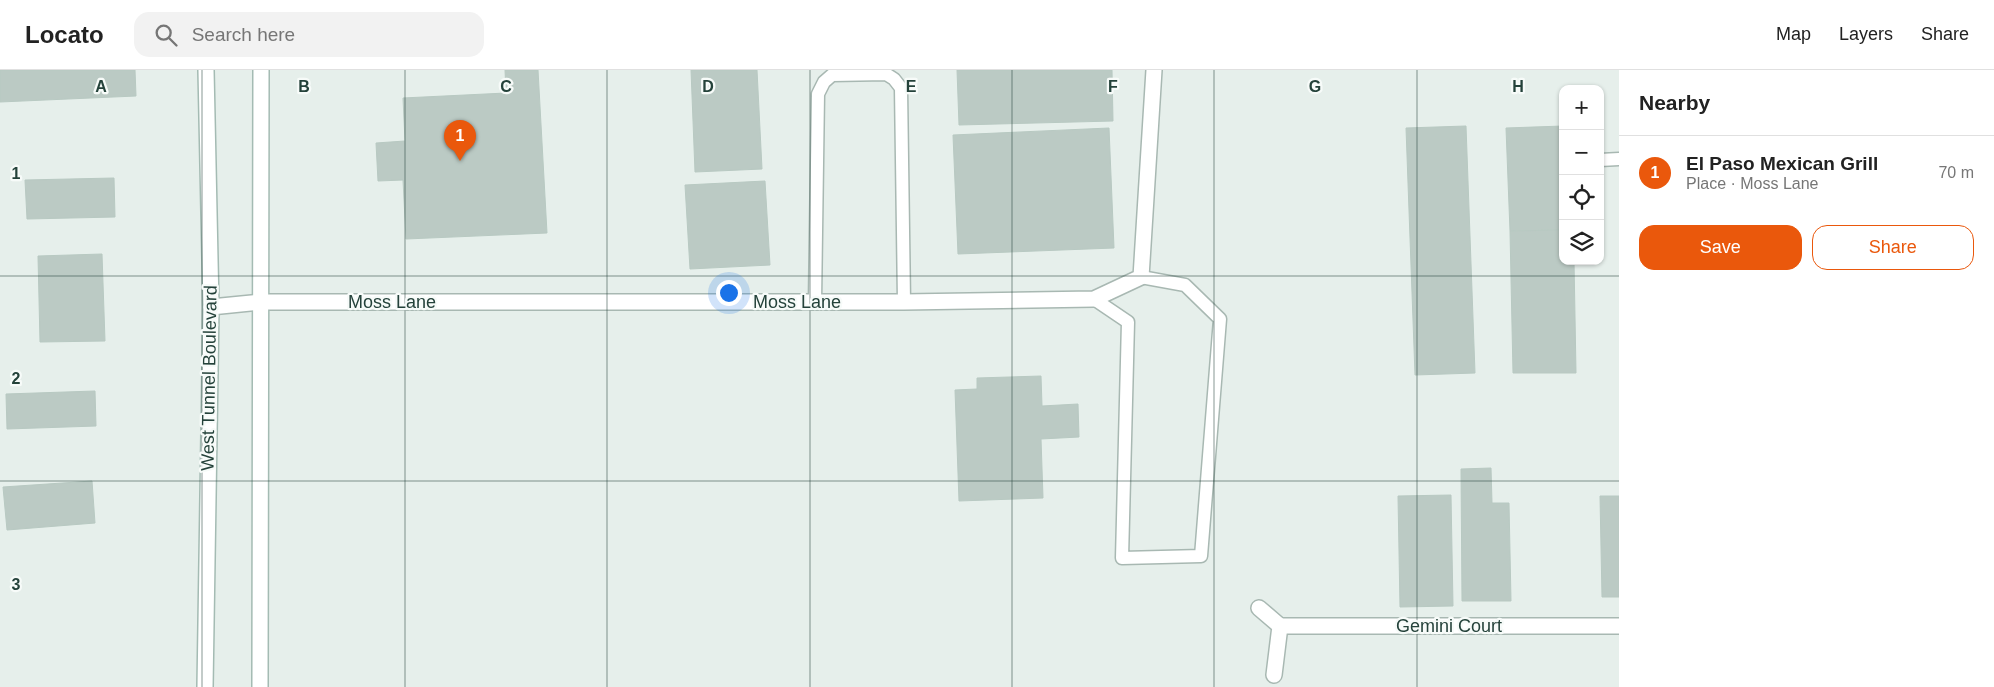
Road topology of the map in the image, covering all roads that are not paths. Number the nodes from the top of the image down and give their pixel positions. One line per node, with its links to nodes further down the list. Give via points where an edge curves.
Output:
1 (206, 70): 11 (street, West Tunnel Boulevard)
2 (261, 70): 8 (street)
3 (1154, 70): 6 (street)
4 (1619, 159): 5 (lane)
5 (1604, 160)
6 (1141, 277): 7 (street, Moss Lane); 7 (lane, via 1185,285 1220,319 1201,556 1122,558 1128,322)
7 (1094, 299): 10 (street, Moss Lane)
8 (261, 302): 9 (street, Moss Lane); 11 (street, Moss Lane); 17 (street)
9 (815, 302): 10 (street, Moss Lane); 10 (lane, via 818,94 832,75 886,74 901,88)
10 (904, 302)
11 (211, 307): 16 (street, West Tunnel Boulevard)
12 (1259, 608): 13 (street)
13 (1280, 626): 14 (street, Gemini Court); 15 (street)
14 (1619, 626)
15 (1274, 675)
16 (205, 687)
17 (260, 687)

